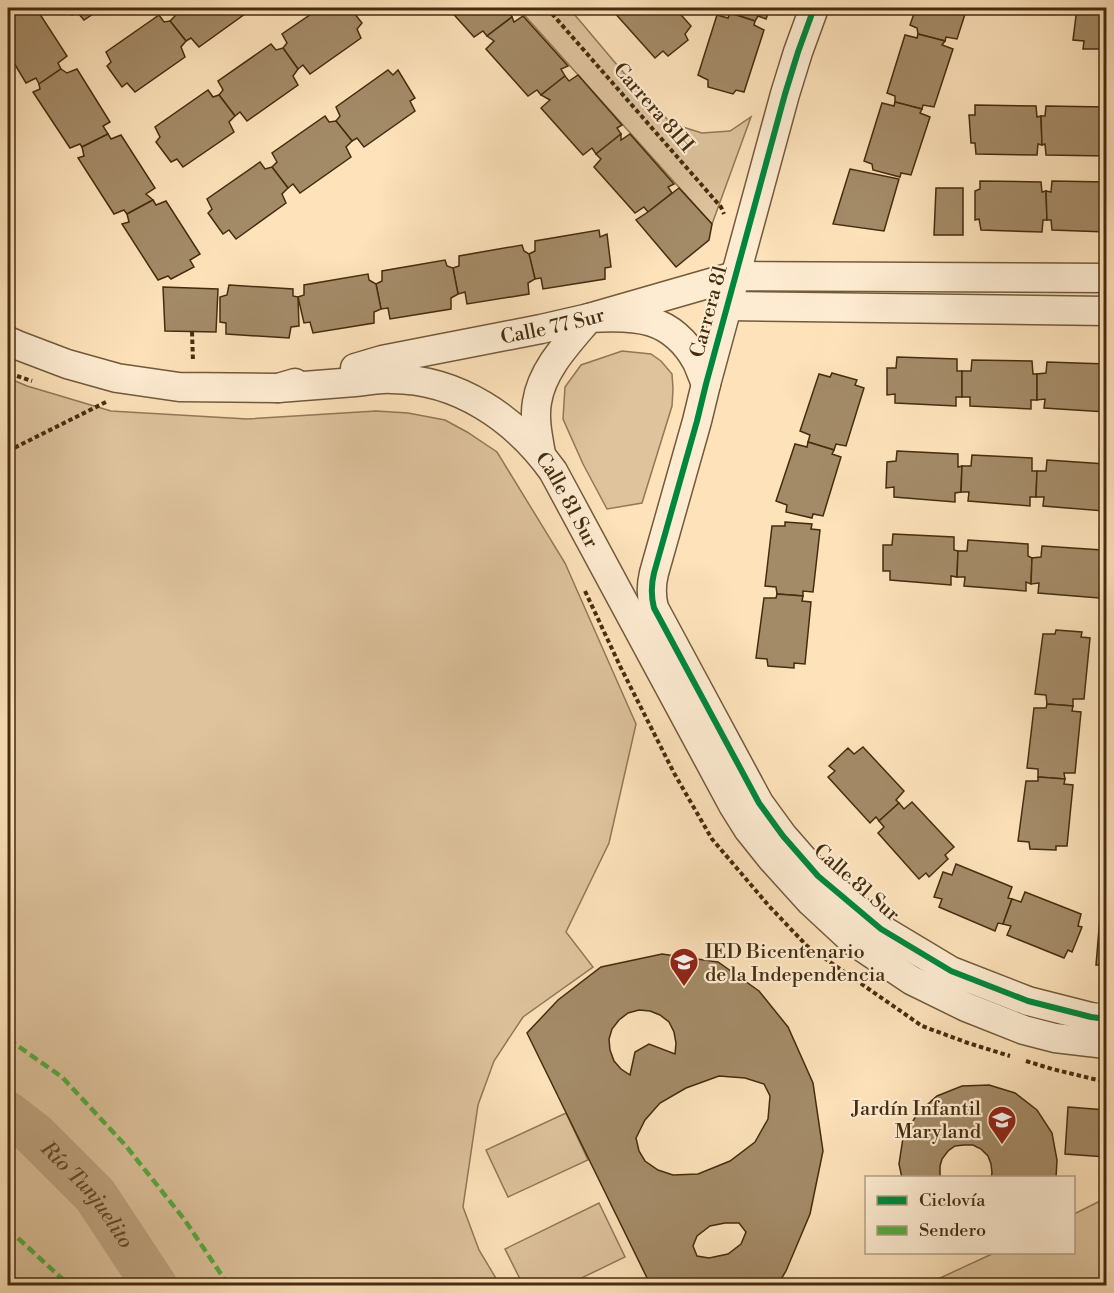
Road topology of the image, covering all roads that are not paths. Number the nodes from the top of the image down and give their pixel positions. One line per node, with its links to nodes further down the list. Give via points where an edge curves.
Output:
1 (814, 8): 2 (street, Carrera 81, via 785,94)
2 (735, 276): 3 (street, Calle 77 Sur); 4 (street, Carrera 81); 6 (street, Calle 77 Sur)
3 (1107, 278)
4 (727, 306): 5 (street); 8 (street, Carrera 81)
5 (1107, 311)
6 (588, 318): 8 (street, via 618,316 658,324 685,345); 9 (street, Calle 77 Sur, via 382,360); 10 (street, via 543,381 536,424)
7 (8, 341): 9 (street, Calle 77 Sur, via 117,378 179,387)
8 (706, 384): 11 (street, Carrera 81, via 652,582 654,608)
9 (278, 388): 10 (street, Calle 81 Sur, via 392,378 435,385 490,409)
10 (541, 454): 13 (street, Calle 81 Sur, via 733,806 772,860 811,902 853,941 938,994 1024,1030)
11 (662, 625): 12 (street, Calle 81 Sur, via 759,803 818,876 881,928 951,971 1028,1001)
12 (1107, 1019)
13 (1107, 1044)

